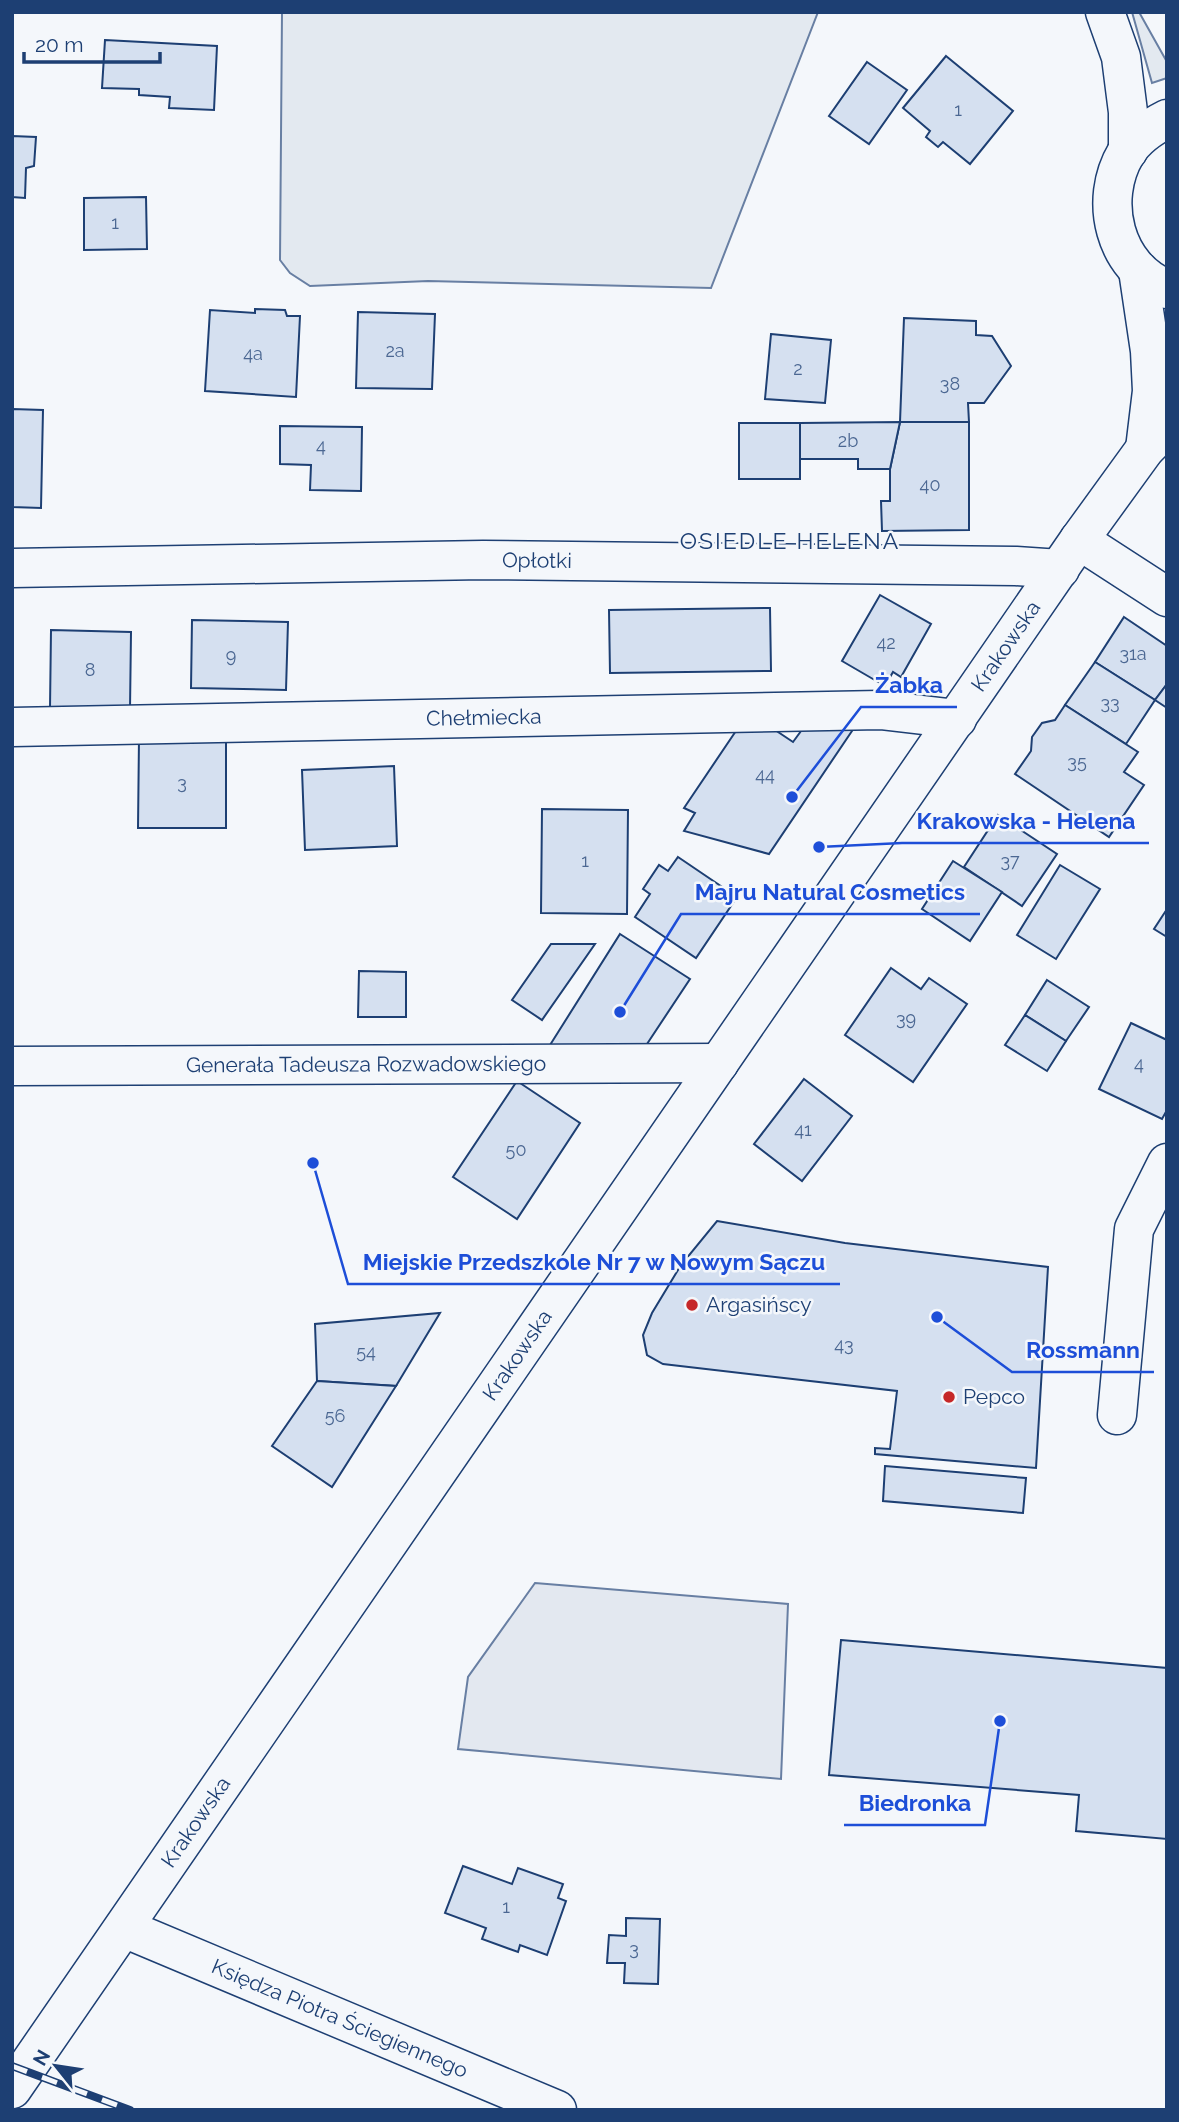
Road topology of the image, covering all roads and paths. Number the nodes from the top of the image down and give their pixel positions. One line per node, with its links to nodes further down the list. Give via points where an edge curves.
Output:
1 (1105, 12): 3 (street, via 1121,57)
2 (1167, 119): 3 (street, via 1148,129)
3 (1128, 150): 4 (street, via 1116,173 1114,225 1122,249)
4 (1152, 280): 5 (street, Krakowska, via 1150,351)
5 (1156, 438): 6 (street, Krakowska)
6 (1070, 554): 7 (street, Opłotki, via 1016,566 497,560); 8 (street); 9 (street, Krakowska)
7 (12, 568)
8 (1167, 597)
9 (957, 719): 10 (street, Chełmiecka, via 880,710); 11 (street, Krakowska)
10 (12, 727)
11 (719, 1063): 12 (street, Generała Tadeusza Rozwadowskiego); 15 (street, Krakowska)
12 (12, 1066)
13 (1167, 1163): 14 (street, via 1134,1228)
14 (1117, 1415)
15 (124, 1928): 16 (street, Krakowska); 17 (street, Księdza Piotra Ściegiennego)
16 (12, 2089)
17 (557, 2110)

